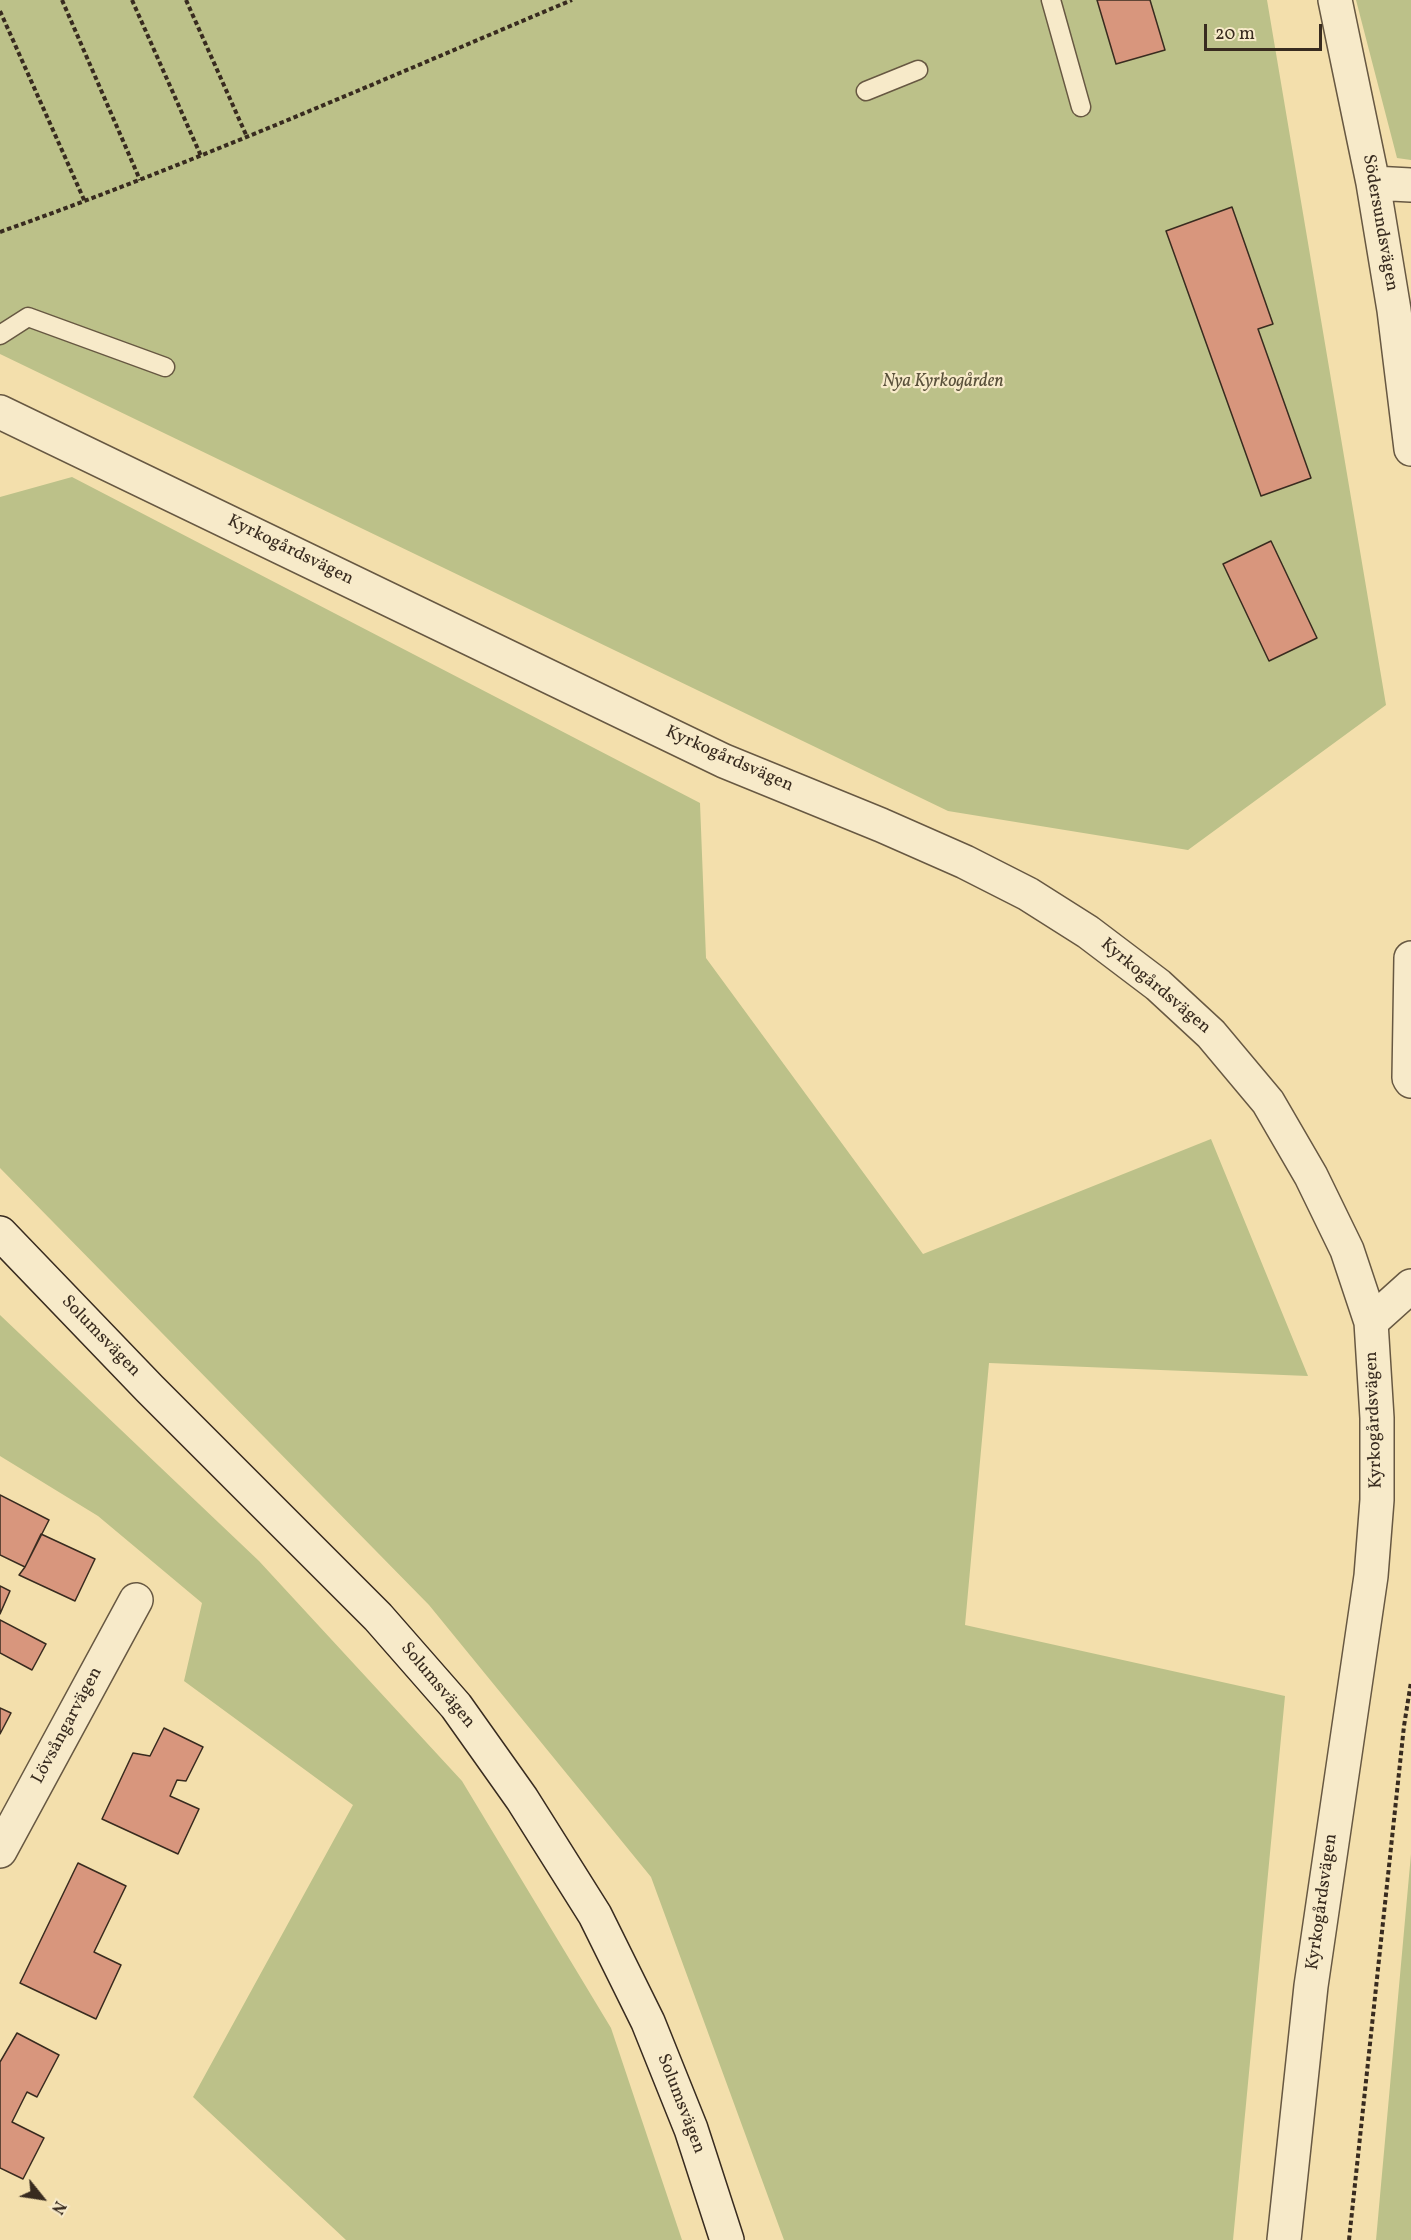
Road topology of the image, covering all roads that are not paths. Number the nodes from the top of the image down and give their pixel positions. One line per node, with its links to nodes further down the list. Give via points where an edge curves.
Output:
1 (1051, 0): 5 (lane)
2 (1335, 0): 6 (street, Södersundsvägen)
3 (918, 70): 4 (lane)
4 (866, 91)
5 (1080, 107)
6 (1373, 183): 7 (street); 11 (street, Södersundsvägen)
7 (1411, 185)
8 (0, 335): 9 (lane, via 28,317)
9 (165, 367)
10 (0, 412): 16 (street, Kyrkogårdsvägen, via 724,761 965,862 1028,894 1088,932 1158,985 1211,1034 1268,1102 1311,1176 1347,1250)
11 (1411, 449)
12 (1411, 958): 13 (street)
13 (1411, 1081)
14 (0, 1233): 19 (street, Solumsvägen, via 378,1617 456,1706 522,1799 595,1914 648,2022 691,2129)
15 (1411, 1286): 16 (street)
16 (1371, 1322): 20 (street, Kyrkogårdsvägen, via 1377,1418 1377,1500 1371,1576 1311,1986)
17 (136, 1600): 18 (street, Lövsångarvägen)
18 (0, 1851)
19 (727, 2240)
20 (1284, 2240)

